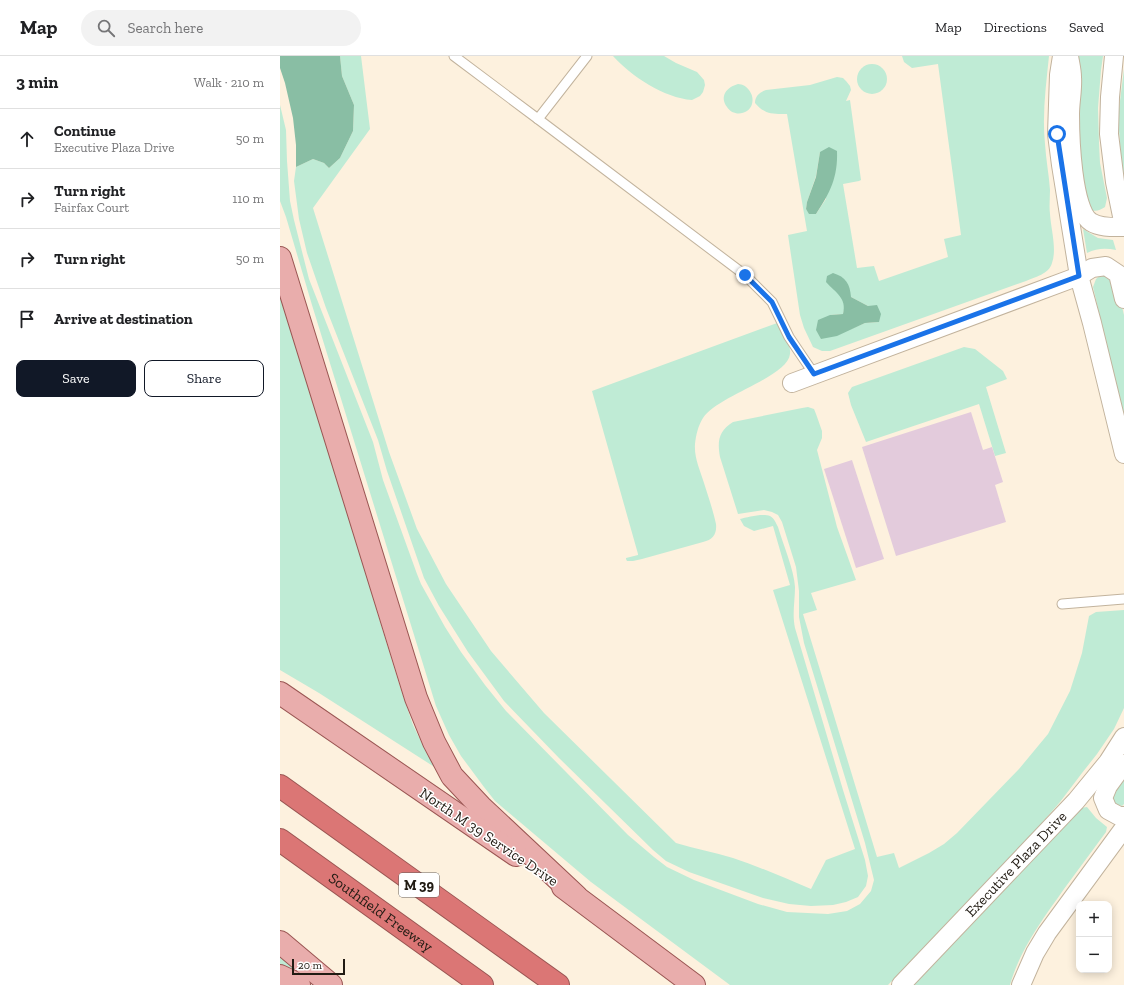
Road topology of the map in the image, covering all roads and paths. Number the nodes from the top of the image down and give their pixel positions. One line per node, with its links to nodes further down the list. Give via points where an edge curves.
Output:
1 (454, 56): 6 (lane)
2 (586, 56): 6 (lane)
3 (1062, 56): 9 (street, via 1057,134)
4 (1069, 56): 7 (street, via 1072,78 1071,147 1079,201 1085,216 1091,222 1111,227)
5 (1114, 56): 7 (street, via 1109,134)
6 (538, 119): 11 (lane, via 745,275 772,302 789,337)
7 (1124, 226)
8 (280, 258): 23 (main road, via 416,698 434,742 452,776 471,797)
9 (1079, 276): 10 (street, via 1092,268 1106,266 1118,274); 11 (street); 13 (street)
10 (1124, 299)
11 (814, 374): 12 (street)
12 (792, 383)
13 (1124, 454)
14 (1124, 599): 15 (lane)
15 (1062, 604)
16 (280, 693): 23 (main road, North M 39 Service Drive)
17 (1124, 737): 31 (street, Executive Plaza Drive, via 1108,762 1076,801)
18 (1124, 764): 20 (street, via 1108,786 1103,798 1108,810)
19 (280, 786): 29 (highway, M 39)
20 (1124, 816)
21 (1124, 828): 32 (street, via 1047,933)
22 (280, 840): 28 (highway, Southfield Freeway)
23 (576, 896): 30 (main road, North M 39 Service Drive)
24 (280, 942): 27 (main road)
25 (280, 976): 26 (main road)
26 (299, 985)
27 (331, 985)
28 (482, 985)
29 (558, 985)
30 (694, 985)
31 (900, 985)
32 (1021, 985)

